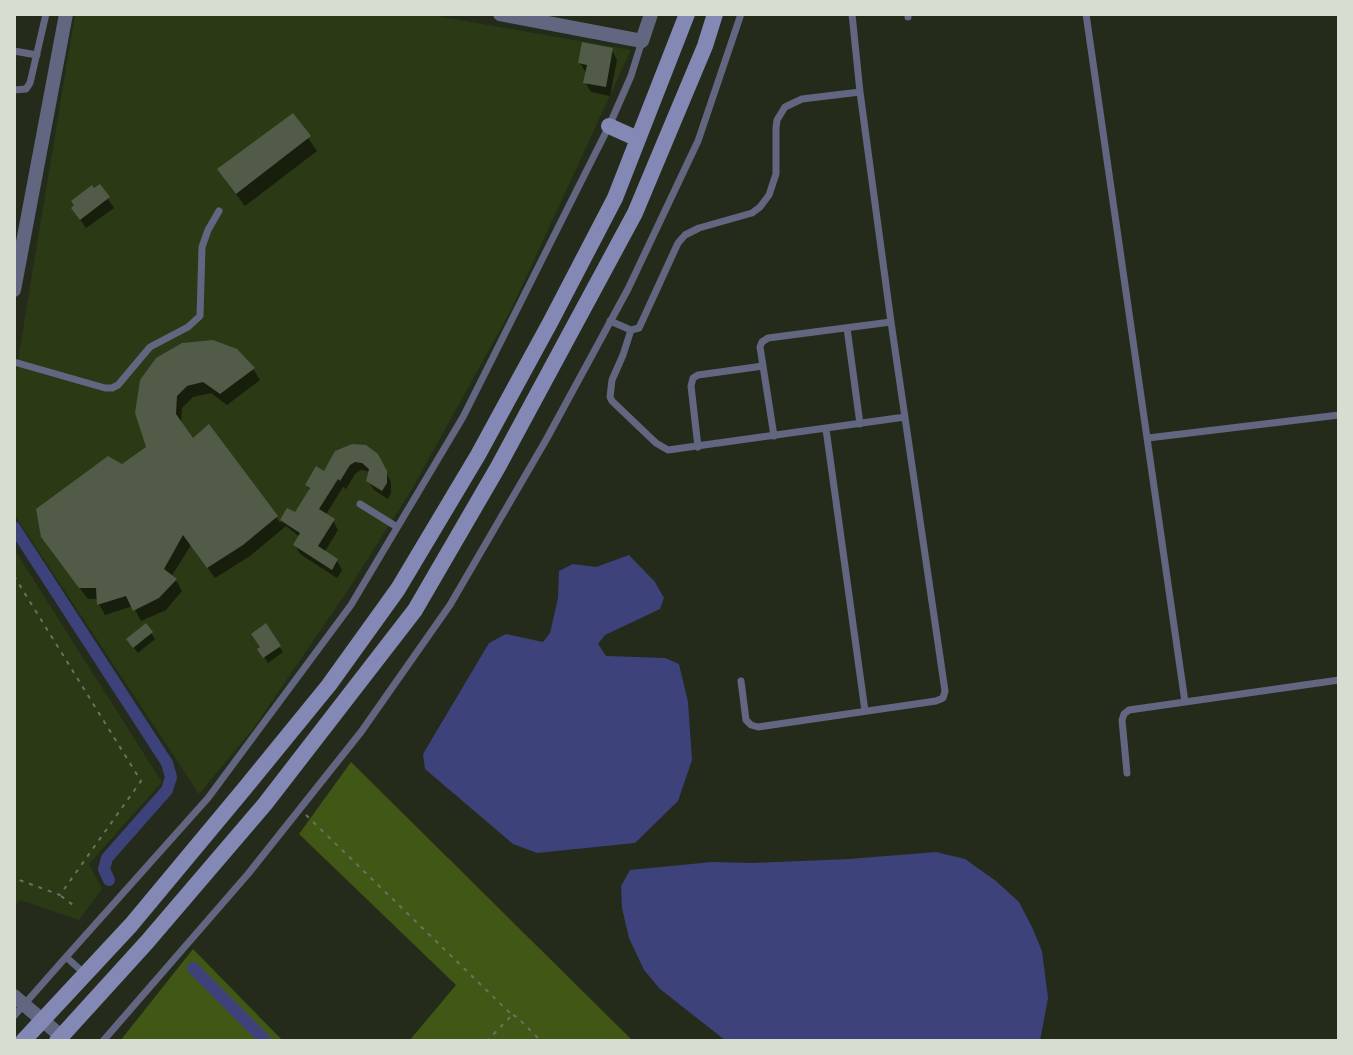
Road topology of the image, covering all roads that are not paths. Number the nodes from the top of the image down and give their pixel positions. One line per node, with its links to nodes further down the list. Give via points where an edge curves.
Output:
1 (46, 14): 12 (lane)
2 (66, 14): 18 (street)
3 (500, 14): 10 (street)
4 (651, 14): 10 (street)
5 (687, 14): 16 (main road)
6 (715, 14): 43 (main road, via 635,213 415,610 265,804)
7 (741, 14): 19 (lane, via 698,141)
8 (852, 14): 14 (lane)
9 (1086, 14): 30 (lane)
10 (642, 41): 15 (lane)
11 (14, 51): 12 (lane)
12 (37, 55): 13 (lane, via 29,86)
13 (14, 90)
14 (860, 92): 20 (lane); 22 (lane, via 802,99 785,107 777,120 776,174 769,195 752,213 681,238 639,328)
15 (609, 126): 16 (main road); 33 (lane, via 463,417)
16 (638, 139): 40 (main road, via 615,198 551,321 398,589 329,685)
17 (219, 211): 23 (lane, via 202,247 200,316 150,347 118,385 105,388)
18 (14, 290)
19 (610, 321): 22 (lane); 45 (lane, via 450,605 361,732 248,874)
20 (891, 322): 21 (lane); 26 (lane)
21 (847, 328): 24 (lane, via 768,338 760,347); 27 (lane)
22 (631, 330): 31 (lane, via 612,380 612,401 663,448)
23 (14, 362)
24 (763, 366): 29 (lane); 31 (lane, via 693,378)
25 (1339, 415): 30 (lane)
26 (905, 417): 27 (lane); 37 (lane, via 945,691 936,701)
27 (860, 424): 28 (lane)
28 (826, 429): 29 (lane); 37 (lane)
29 (774, 436): 31 (lane)
30 (1148, 438): 36 (lane)
31 (698, 447)
32 (360, 504): 33 (lane)
33 (397, 527): 39 (lane, via 351,605 208,798)
34 (1339, 680): 36 (lane)
35 (741, 681): 37 (lane, via 746,720 758,727)
36 (1185, 702): 38 (lane, via 1124,714)
37 (865, 711)
38 (1127, 773)
39 (66, 957): 40 (lane); 41 (lane)
40 (85, 974): 42 (main road)
41 (17, 1006): 42 (street)
42 (42, 1019): 43 (street); 44 (main road)
43 (59, 1039)
44 (23, 1041)
45 (103, 1041)

